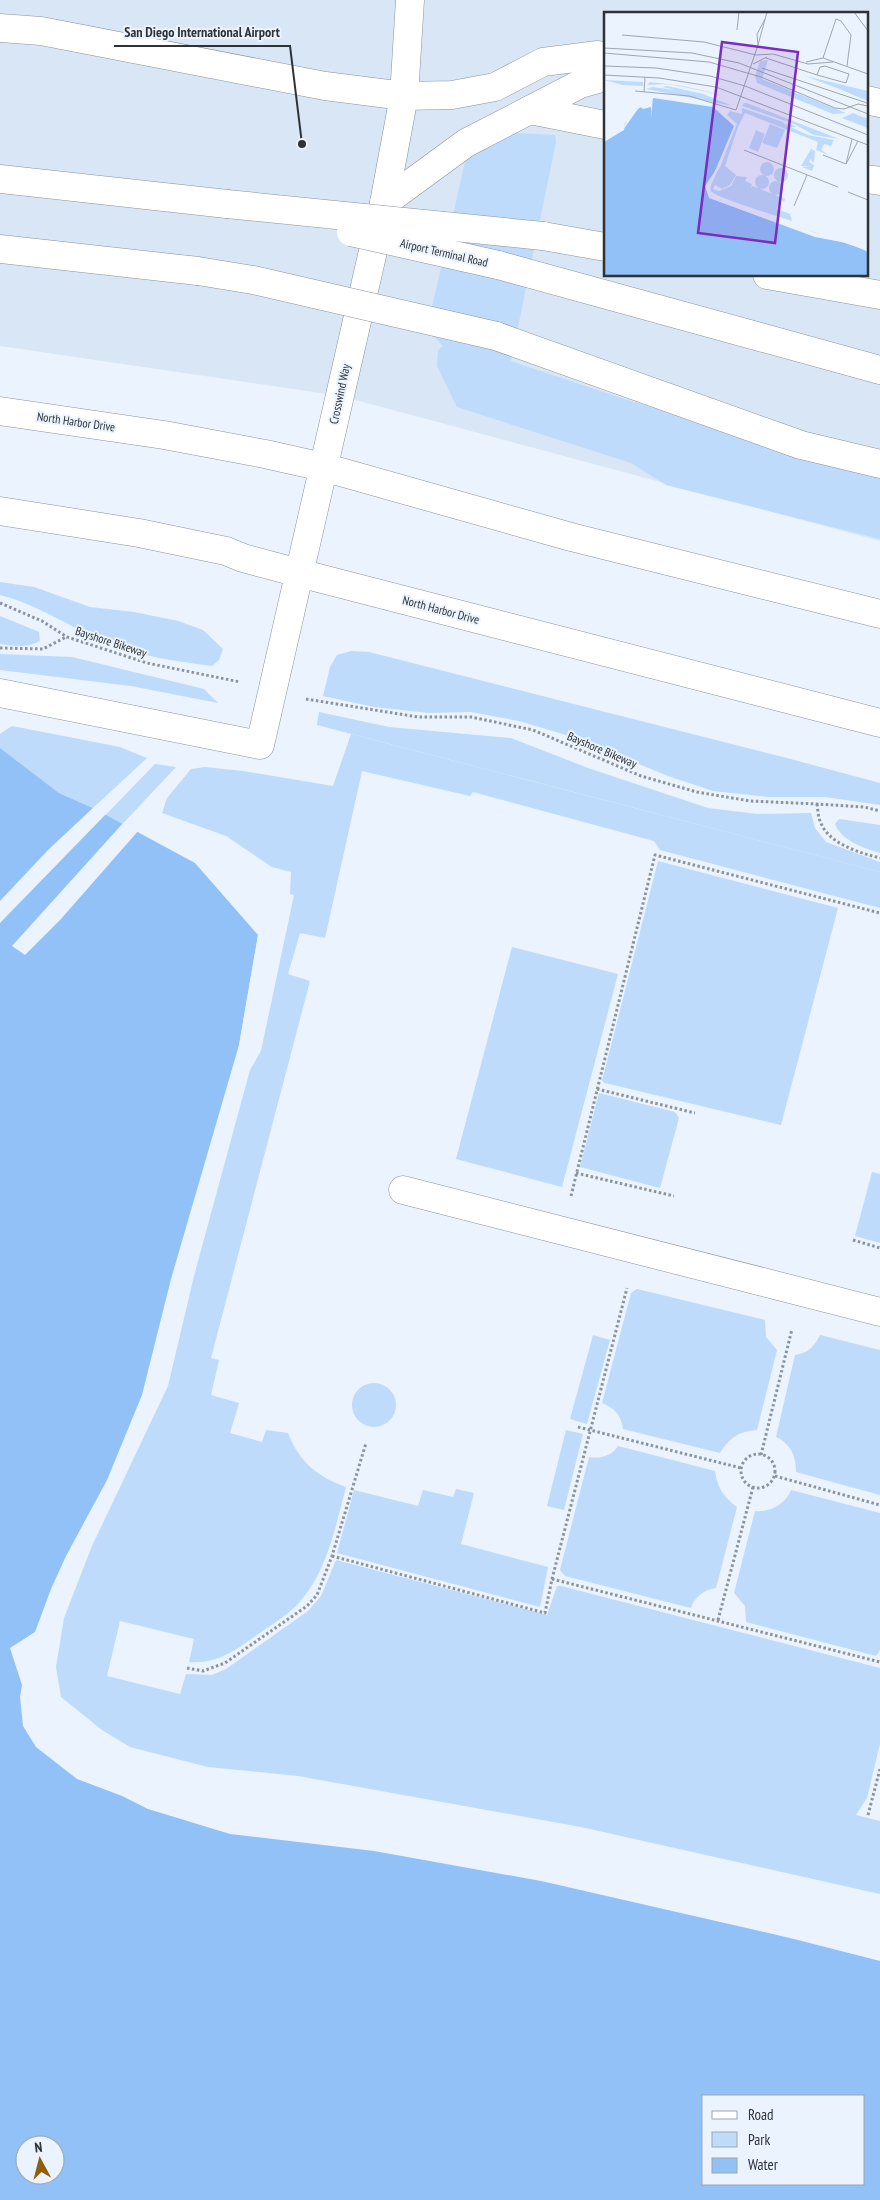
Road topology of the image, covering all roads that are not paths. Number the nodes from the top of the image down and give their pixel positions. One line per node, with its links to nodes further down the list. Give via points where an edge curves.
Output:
1 (410, 0): 5 (main road, Crosswind Way)
2 (0, 28): 5 (main road, via 41,31 325,86)
3 (604, 57): 5 (main road, via 543,62 495,87 452,94)
4 (604, 77): 6 (main road, via 580,84)
5 (404, 96): 9 (main road, Crosswind Way)
6 (530, 110): 7 (main road); 9 (main road, via 466,143)
7 (596, 123)
8 (0, 179): 10 (main road, Airport Terminal Road)
9 (384, 203): 18 (main road, Crosswind Way)
10 (227, 204): 11 (main road, bridge, via 543,236); 15 (main road, Airport Terminal Road, bridge, via 498,265)
11 (604, 247)
12 (0, 249): 17 (main road, bridge, via 253,280 496,336 801,444)
13 (772, 276): 14 (main road)
14 (880, 296)
15 (880, 370)
16 (0, 411): 18 (main road, North Harbor Drive, via 164,435)
17 (880, 464)
18 (323, 468): 20 (main road, Crosswind Way); 21 (main road, North Harbor Drive, via 571,537)
19 (0, 511): 20 (main road, North Harbor Drive, via 148,534 226,551)
20 (299, 573): 22 (main road, Crosswind Way, via 260,745); 23 (main road, North Harbor Drive)
21 (880, 614)
22 (0, 693)
23 (880, 723)
24 (404, 1190): 25 (main road)
25 (880, 1312)

